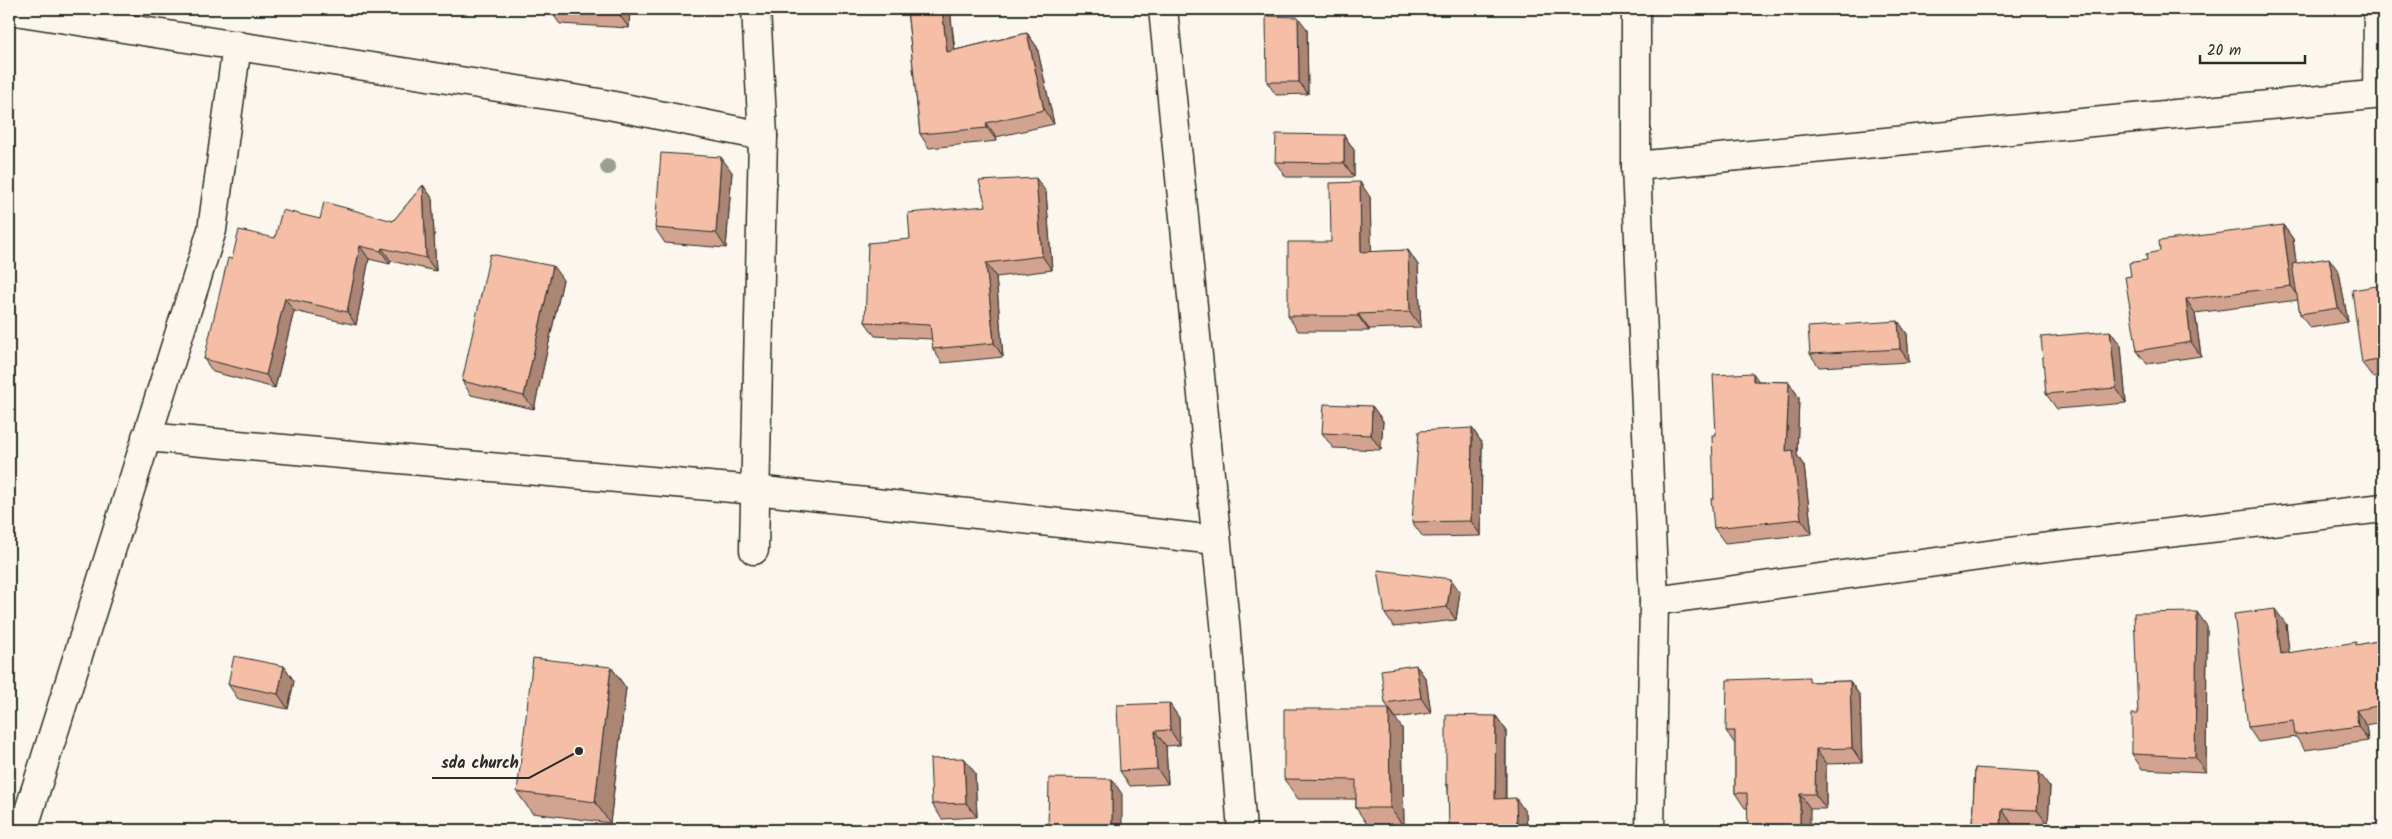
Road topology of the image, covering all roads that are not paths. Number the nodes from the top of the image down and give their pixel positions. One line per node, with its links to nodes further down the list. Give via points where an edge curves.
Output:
1 (756, 9): 8 (street)
2 (1163, 9): 13 (street)
3 (1636, 9): 9 (street)
4 (2378, 9): 7 (street)
5 (9, 10): 6 (street)
6 (238, 45): 8 (street, via 599,103); 10 (street, via 212,230)
7 (2380, 94): 9 (street)
8 (763, 136): 11 (street)
9 (1636, 166): 15 (street)
10 (146, 437): 11 (street); 16 (street)
11 (755, 490): 13 (street); 14 (street)
12 (2383, 508): 15 (street, via 2031,550)
13 (1216, 540): 17 (street)
14 (754, 550)
15 (1654, 601): 18 (street)
16 (23, 830)
17 (1242, 830)
18 (1650, 830)

